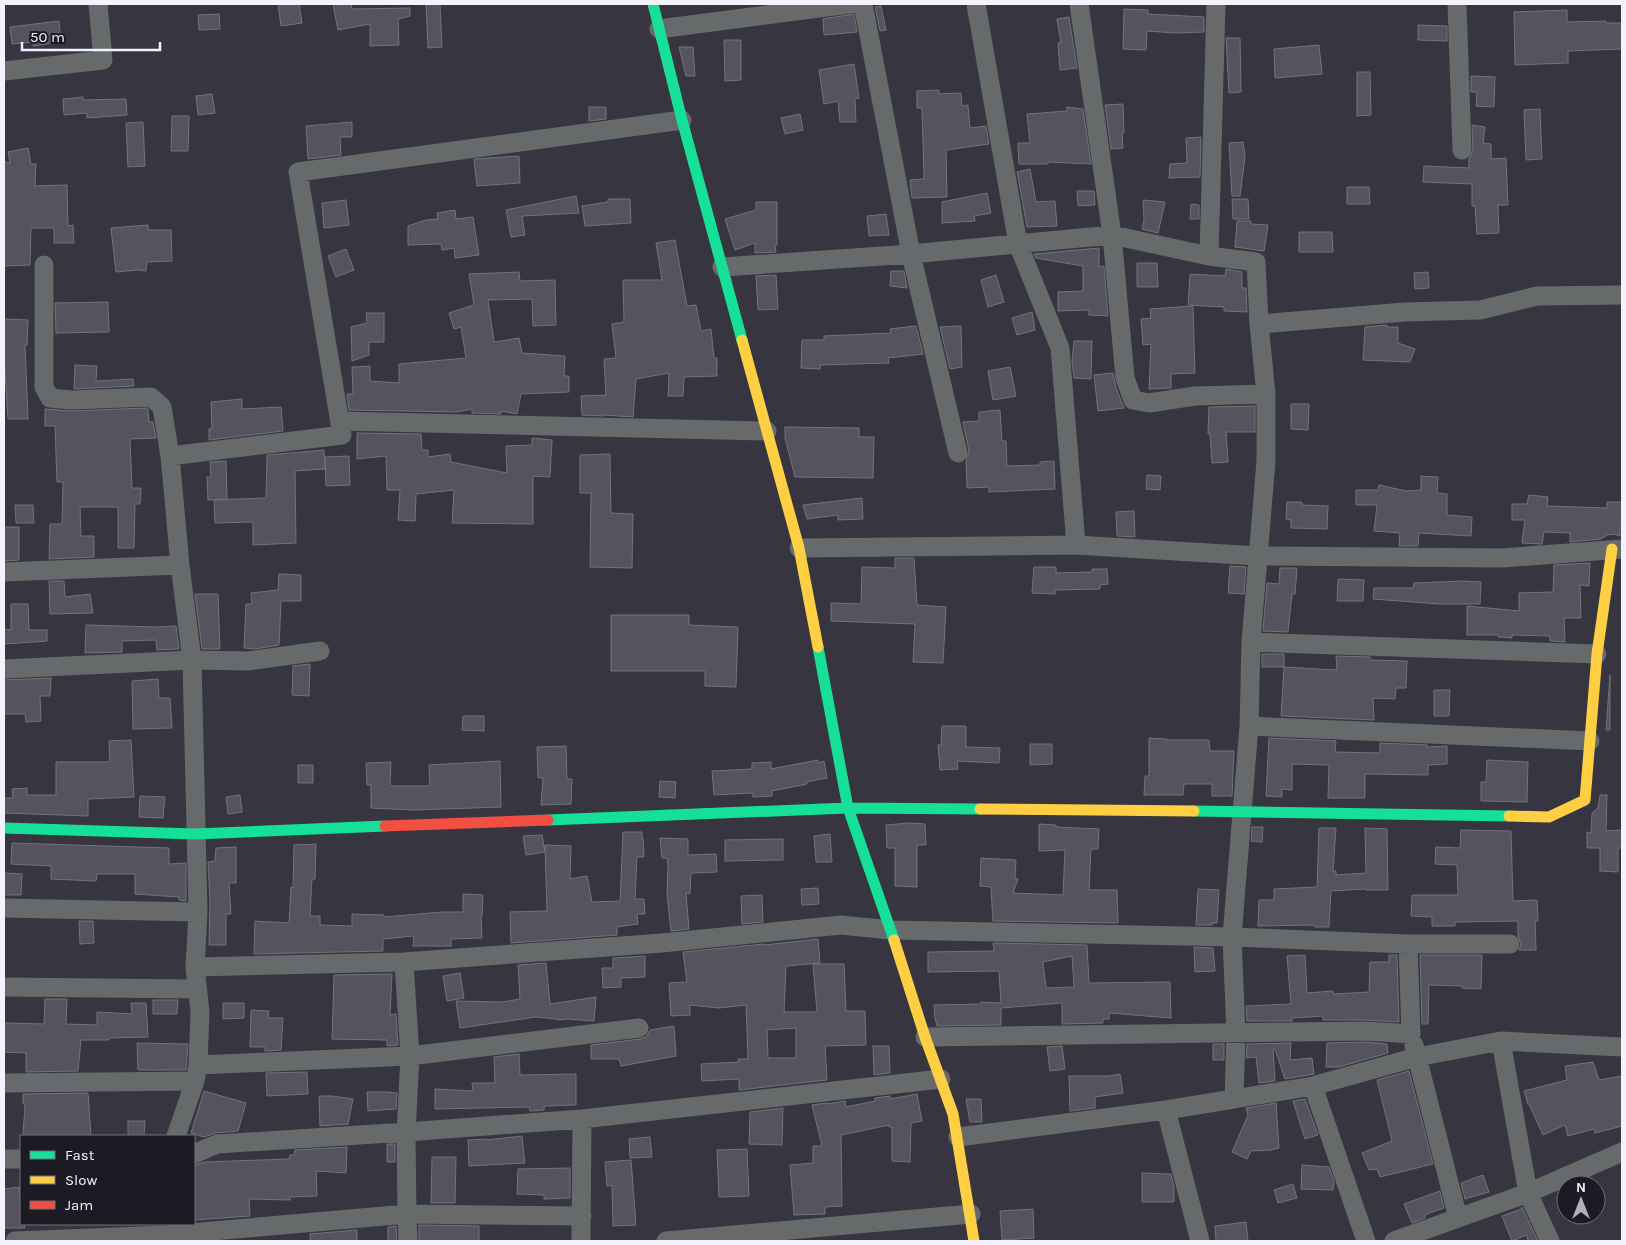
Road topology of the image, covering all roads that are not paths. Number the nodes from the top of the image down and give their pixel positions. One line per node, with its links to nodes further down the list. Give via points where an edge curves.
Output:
1 (98, 4): 10 (street, via 103,60)
2 (653, 4): 9 (street)
3 (850, 4): 9 (street)
4 (863, 4): 15 (street)
5 (976, 4): 14 (street)
6 (1079, 4): 13 (street)
7 (1216, 4): 16 (street)
8 (1457, 4): 12 (street)
9 (660, 29): 11 (street)
10 (4, 71)
11 (682, 120): 18 (street); 22 (street, via 298,172)
12 (1462, 150)
13 (1112, 235): 14 (street); 16 (street); 21 (street, via 1125,378 1133,400 1149,403 1196,396)
14 (1018, 244): 15 (street); 26 (street, via 1060,348)
15 (911, 254): 18 (street); 24 (street)
16 (1210, 256): 20 (street, via 1256,262)
17 (44, 265): 25 (street, via 44,387 50,398 151,397 162,407)
18 (722, 267): 23 (street)
19 (1622, 295): 20 (street, via 1537,296 1480,310 1404,312)
20 (1259, 324): 21 (street)
21 (1266, 394): 29 (street, via 1266,461)
22 (340, 421): 23 (street); 25 (street, via 342,435)
23 (767, 431): 27 (street)
24 (958, 453)
25 (170, 456): 30 (street)
26 (1076, 545): 27 (street); 29 (street)
27 (799, 548): 39 (street)
28 (1617, 549): 29 (street, via 1502,558); 34 (street)
29 (1258, 556): 32 (street)
30 (180, 564): 31 (street); 35 (street)
31 (4, 572)
32 (1251, 642): 34 (street); 37 (street)
33 (320, 651): 35 (street, via 248,661)
34 (1597, 654): 38 (street)
35 (192, 660): 36 (street); 42 (street)
36 (4, 669)
37 (1249, 726): 38 (street); 40 (street)
38 (1590, 741): 40 (street, via 1585,800 1549,817)
39 (848, 808): 40 (street); 42 (street); 45 (street)
40 (1241, 811): 46 (street)
41 (4, 828): 42 (street)
42 (195, 834): 44 (street)
43 (4, 908): 44 (street)
44 (198, 912): 50 (street)
45 (891, 930): 46 (street); 49 (street, via 841,925 662,943); 56 (street)
46 (1232, 937): 47 (street); 54 (street)
47 (1408, 944): 48 (street); 55 (street)
48 (1510, 944)
49 (404, 962): 50 (street); 59 (street)
50 (195, 967): 52 (street)
51 (4, 987): 52 (street)
52 (197, 989): 61 (street, via 200,1012)
53 (639, 1028): 59 (street)
54 (1236, 1034): 55 (street, via 1367,1031); 56 (street); 65 (street)
55 (1411, 1034): 60 (street)
56 (925, 1037): 62 (street)
57 (1501, 1041): 58 (street); 60 (street); 75 (street)
58 (1622, 1046)
59 (410, 1056): 61 (street); 68 (street)
60 (1417, 1057): 64 (street); 79 (street)
61 (197, 1073): 63 (street); 69 (street)
62 (941, 1079): 67 (street); 70 (street)
63 (4, 1083)
64 (1313, 1086): 65 (street); 87 (street)
65 (1234, 1098): 66 (street)
66 (1166, 1110): 70 (street); 86 (street)
67 (582, 1119): 68 (street); 78 (street)
68 (406, 1132): 72 (street, via 217,1144); 76 (street)
69 (176, 1135)
70 (958, 1137): 77 (street)
71 (1622, 1152): 75 (street)
72 (195, 1154)
73 (4, 1159): 74 (street)
74 (20, 1159)
75 (1528, 1193): 79 (street); 89 (street)
76 (407, 1214): 78 (street); 80 (street); 82 (street)
77 (971, 1214): 84 (street); 85 (street)
78 (582, 1216): 83 (street)
79 (1458, 1218): 88 (street)
80 (167, 1233): 81 (street)
81 (15, 1241)
82 (408, 1241)
83 (581, 1241)
84 (666, 1241)
85 (974, 1241)
86 (1200, 1241)
87 (1366, 1241)
88 (1394, 1241)
89 (1550, 1241)

